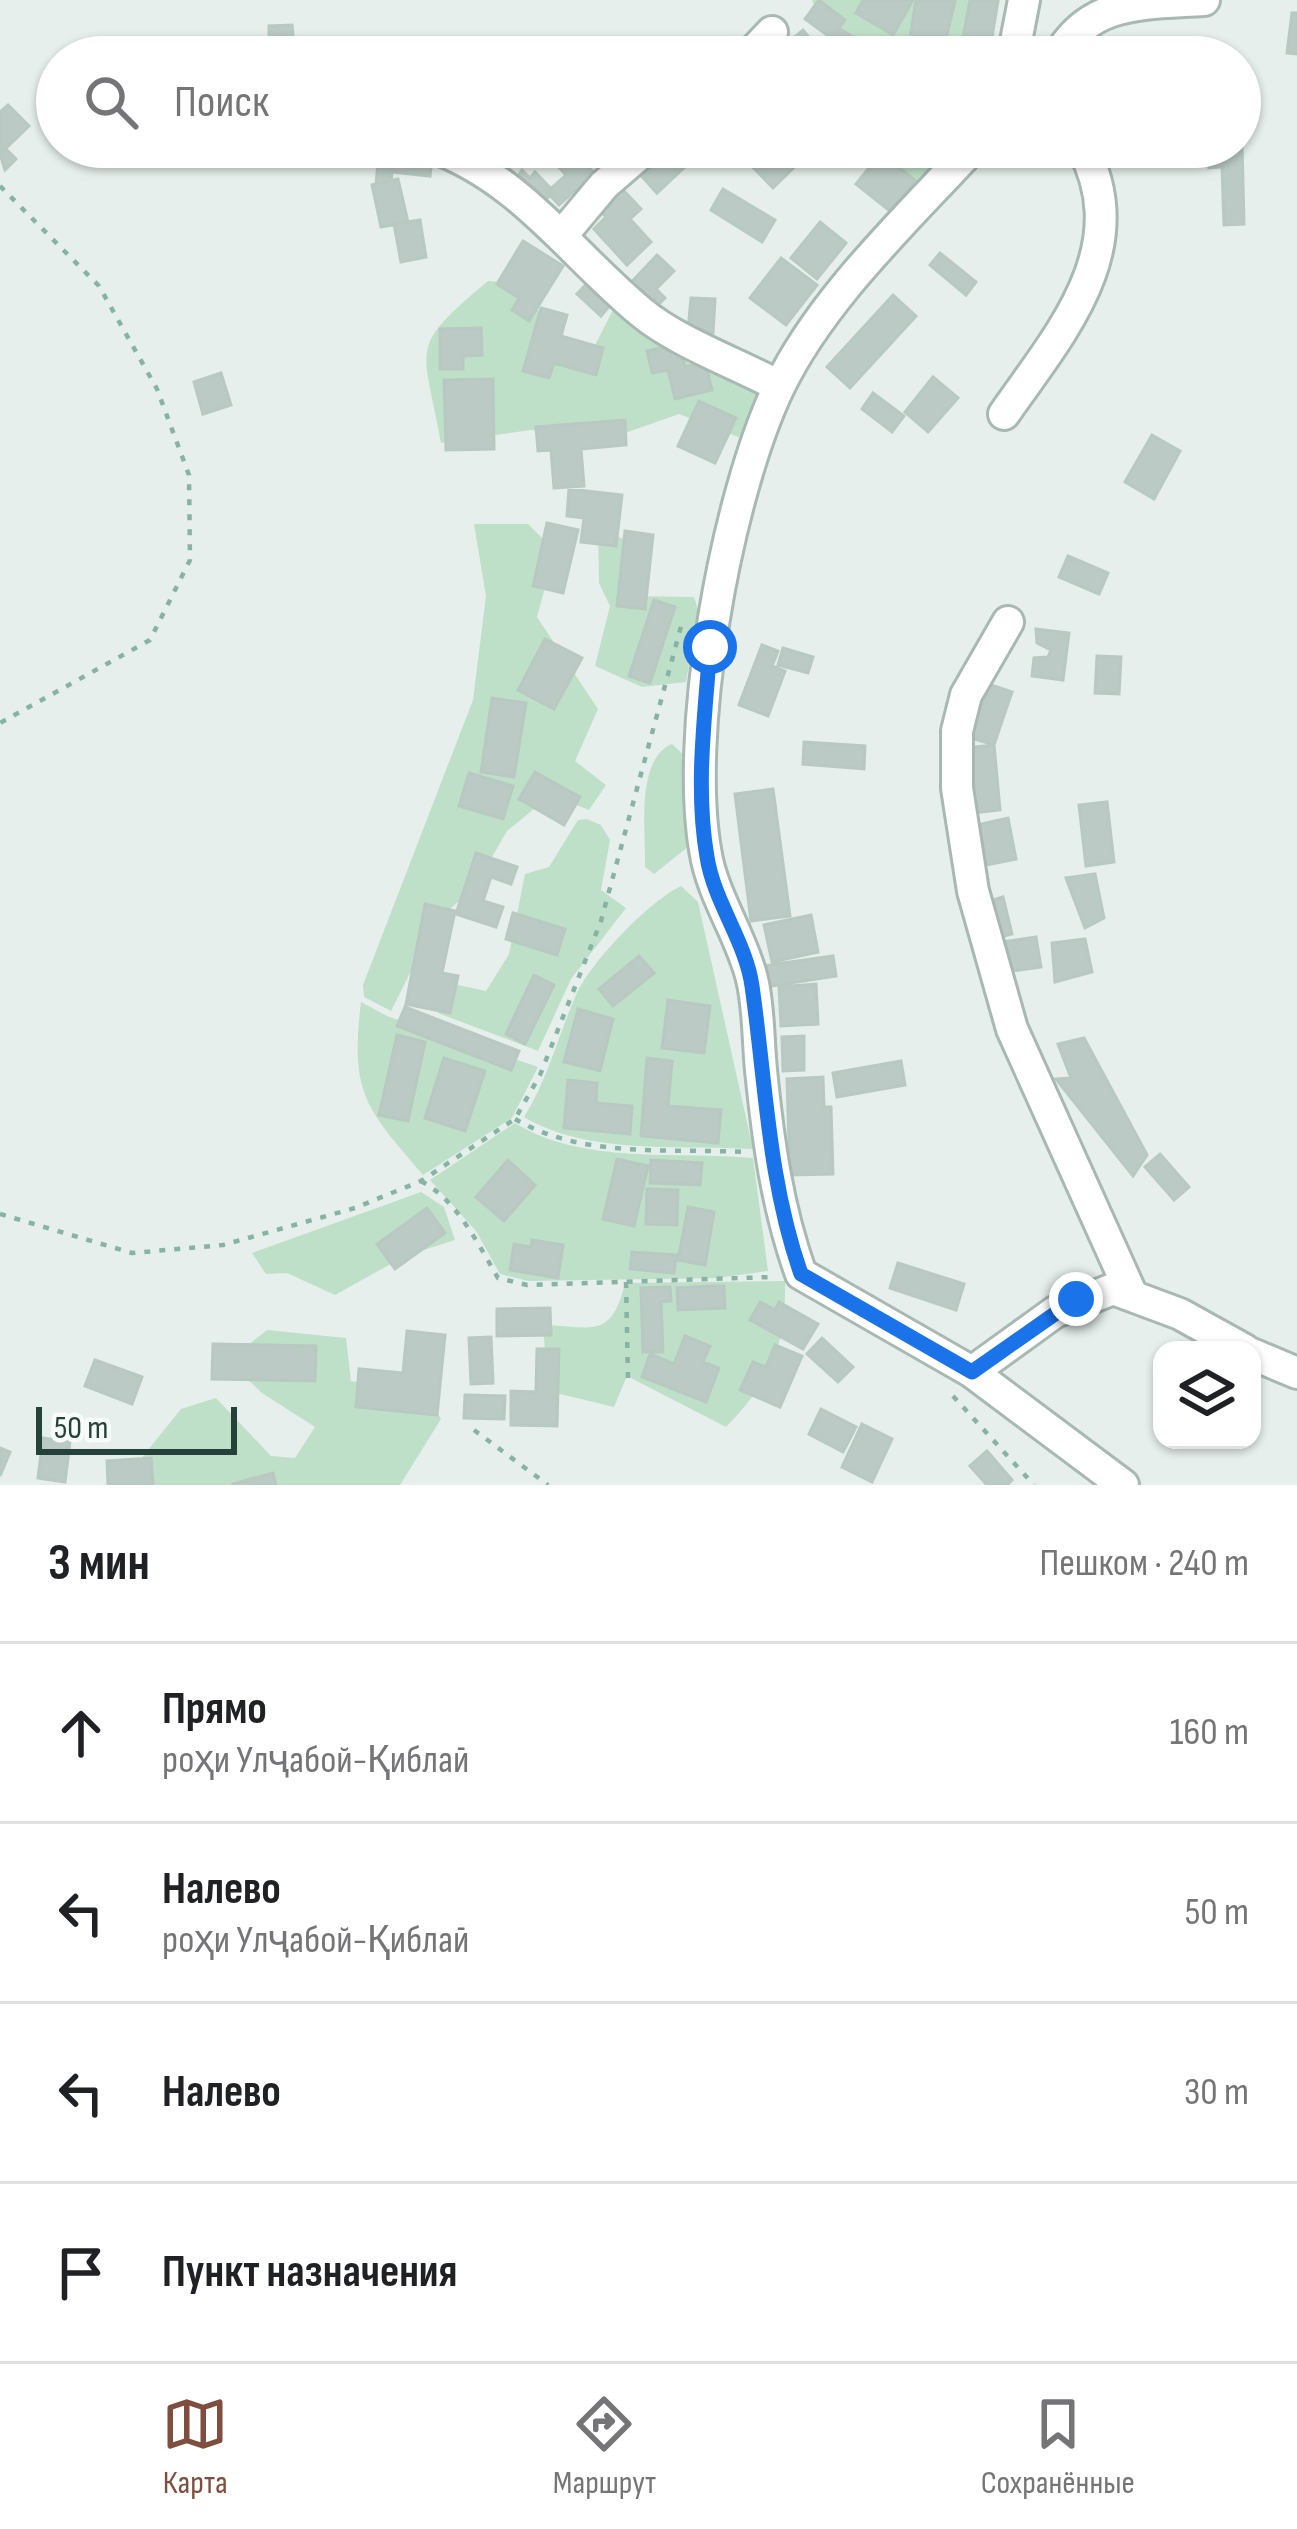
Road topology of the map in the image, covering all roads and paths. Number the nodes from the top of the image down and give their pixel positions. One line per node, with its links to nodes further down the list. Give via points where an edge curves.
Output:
1 (1024, 0): 5 (street)
2 (1204, 0): 6 (street, via 1118,6 1088,17)
3 (772, 32): 4 (street)
4 (768, 36)
5 (1017, 36)
6 (1068, 36)
7 (478, 168): 12 (street)
8 (624, 168): 12 (street)
9 (955, 168): 13 (street, via 830,310)
10 (1094, 168): 14 (street, via 1100,242 1085,296)
11 (0, 186): 17 (path, via 99,286 157,389 189,476 190,560 150,640)
12 (562, 234): 13 (street, via 645,316)
13 (779, 386): 19 (street, via 728,540 701,773 707,860 752,980)
14 (1004, 414)
15 (684, 615): 18 (path, via 601,922)
16 (1008, 622): 24 (street, via 965,695 957,731 973,891 1012,1029)
17 (0, 723)
18 (515, 1119): 19 (path, via 547,1138 593,1146); 20 (path)
19 (770, 1153): 22 (street)
20 (421, 1181): 21 (path, via 223,1246 132,1253); 23 (path, via 437,1190 498,1278 527,1285)
21 (0, 1214)
22 (801, 1274): 23 (path); 27 (street)
23 (626, 1280): 29 (path)
24 (1131, 1293): 25 (street); 27 (street, via 1076,1299)
25 (1226, 1341)
26 (1261, 1358): 28 (street)
27 (972, 1372): 34 (street)
28 (1297, 1373)
29 (628, 1379)
30 (939, 1382): 33 (path)
31 (474, 1430): 32 (path)
32 (548, 1485)
33 (1034, 1485)
34 (1124, 1485)

